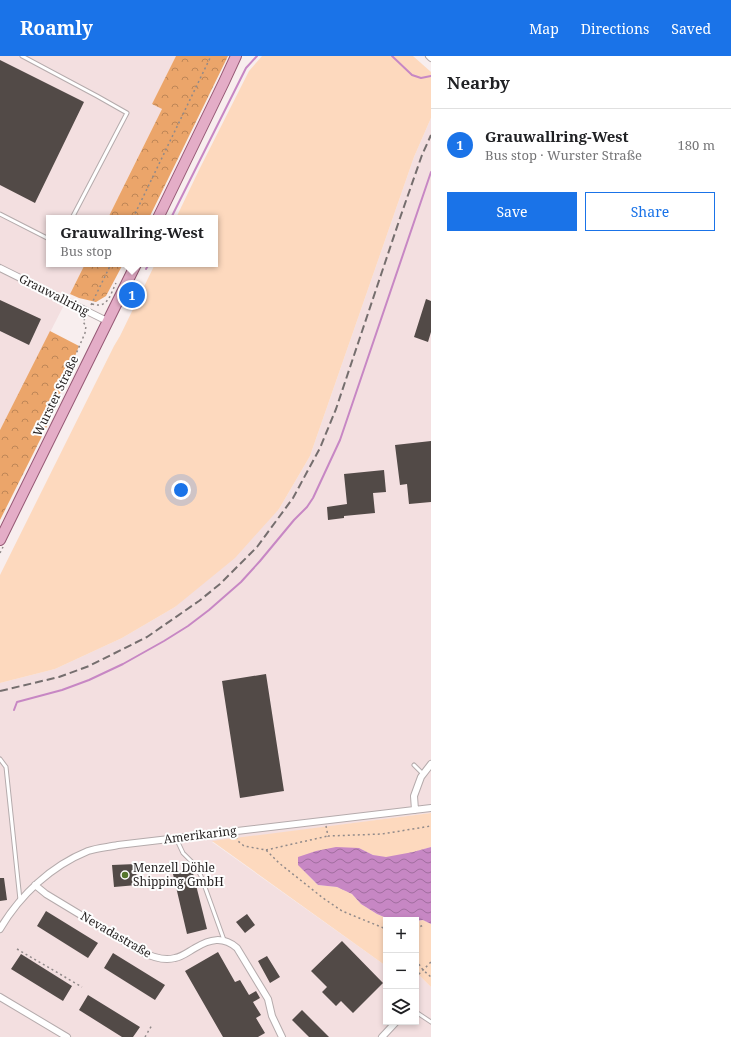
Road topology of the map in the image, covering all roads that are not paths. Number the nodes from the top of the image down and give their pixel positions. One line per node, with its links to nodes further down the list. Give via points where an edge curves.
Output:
1 (22, 56): 4 (lane, via 127,113)
2 (236, 56): 5 (main road)
3 (0, 214): 6 (lane)
4 (74, 215)
5 (159, 215)
6 (46, 237)
7 (134, 267): 9 (main road, Wurster Straße)
8 (0, 268): 9 (street, Grauwallring)
9 (107, 321): 10 (main road, Wurster Straße)
10 (0, 540)
11 (0, 759): 19 (lane, via 6,767)
12 (431, 764): 14 (street)
13 (414, 765): 14 (lane)
14 (423, 774): 16 (street, via 414,796)
15 (431, 808): 16 (street, Amerikaring)
16 (415, 810): 17 (street, Amerikaring)
17 (176, 838): 18 (street, Amerikaring, via 89,851 59,866); 21 (lane, via 183,853 201,876)
18 (35, 885): 19 (street, Amerikaring); 21 (street, Nevadastraße, via 150,956 176,958 209,942)
19 (20, 900): 20 (street, Amerikaring)
20 (0, 929)
21 (224, 940): 27 (street, via 237,948 268,999 272,1016)
22 (0, 997): 26 (street)
23 (419, 1014): 24 (lane)
24 (431, 1022)
25 (393, 1025): 28 (street)
26 (67, 1037)
27 (282, 1037)
28 (382, 1037)

